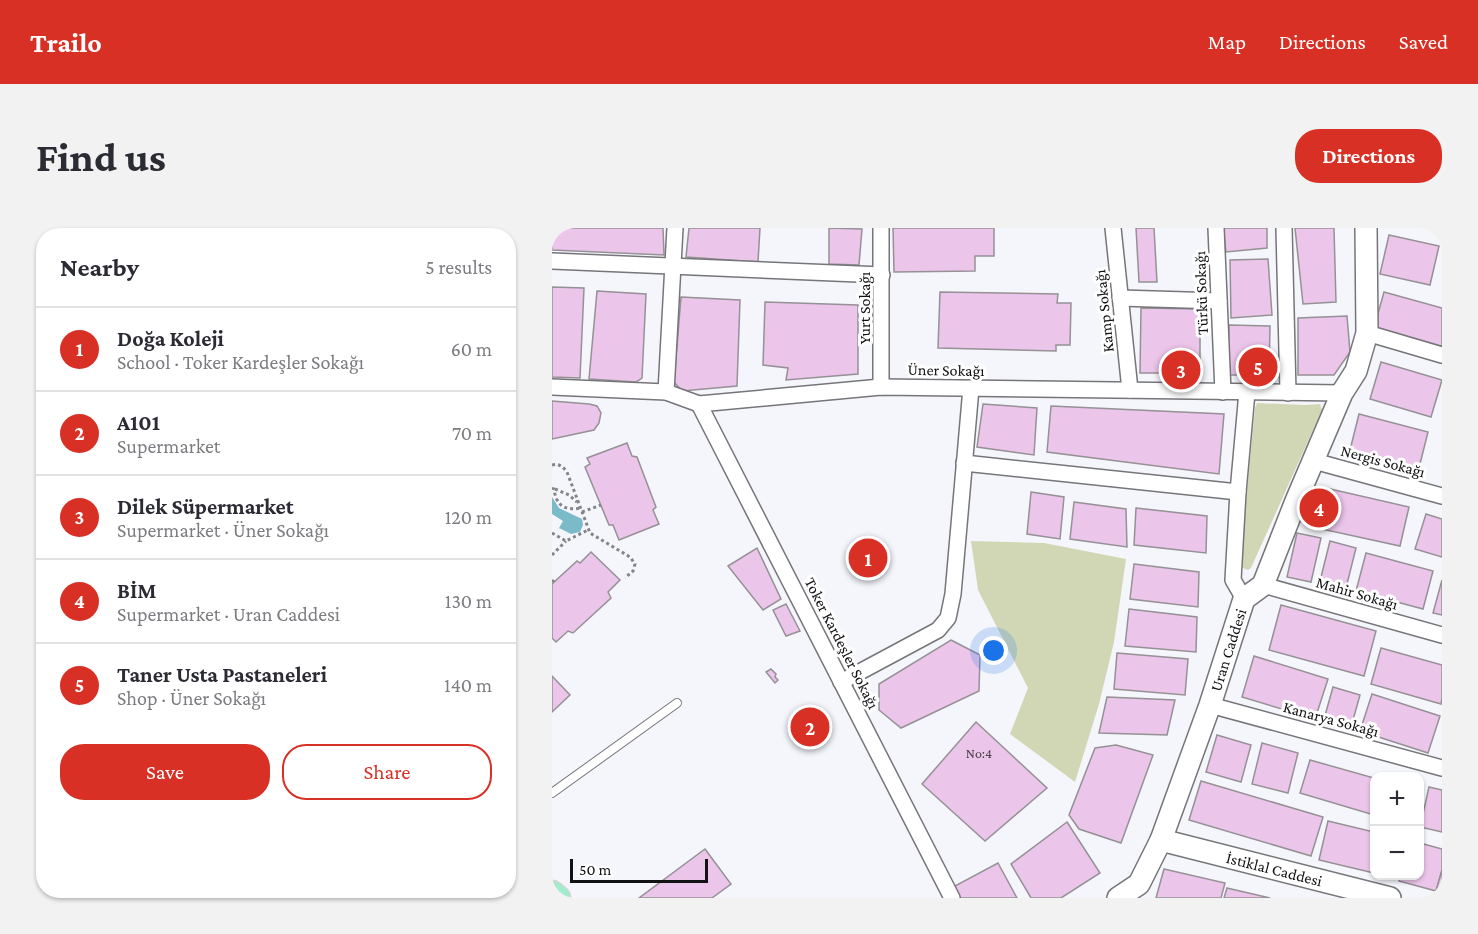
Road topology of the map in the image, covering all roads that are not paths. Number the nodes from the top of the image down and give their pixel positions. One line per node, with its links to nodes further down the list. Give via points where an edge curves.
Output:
1 (675, 228): 8 (street)
2 (881, 228): 9 (street, Yurt Sokağı)
3 (1113, 228): 10 (street, Kamp Sokağı)
4 (1216, 228): 11 (street, Türkü Sokağı)
5 (1284, 228): 21 (street)
6 (1366, 228): 12 (main road)
7 (552, 261): 8 (street)
8 (673, 265): 9 (street); 18 (street)
9 (882, 275): 15 (street, Yurt Sokağı)
10 (1120, 298): 11 (street); 17 (street, Kamp Sokağı)
11 (1219, 301): 19 (street, Türkü Sokağı)
12 (1367, 333): 13 (street); 22 (main road, via 1356,371)
13 (1442, 355)
14 (552, 387): 18 (street, Üner Sokağı)
15 (881, 387): 16 (street, Üner Sokağı); 23 (street, Üner Sokağı)
16 (971, 388): 17 (street, Üner Sokağı); 25 (street)
17 (1130, 390): 19 (street, Üner Sokağı)
18 (666, 392): 23 (street, Üner Sokağı)
19 (1223, 392): 20 (street, Üner Sokağı)
20 (1247, 392): 21 (street, Üner Sokağı); 26 (street)
21 (1288, 393): 22 (street, Üner Sokağı)
22 (1342, 393): 24 (main road)
23 (699, 404): 31 (street, Toker Kardeşler Sokağı)
24 (1314, 461): 27 (street, Nergis Sokağı); 28 (main road)
25 (964, 463): 26 (street); 31 (street, via 948,618 938,630)
26 (1238, 492): 29 (street, via 1233,580)
27 (1442, 496)
28 (1263, 585): 29 (main road, Uran Caddesi); 30 (street, Mahir Sokağı)
29 (1244, 599): 33 (main road, Uran Caddesi)
30 (1442, 635)
31 (841, 682): 40 (street, Toker Kardeşler Sokağı)
32 (677, 703): 35 (lane)
33 (1210, 705): 34 (street, Kanarya Sokağı); 36 (main road, Uran Caddesi)
34 (1442, 768)
35 (552, 793)
36 (1161, 840): 37 (main road, Uran Caddesi); 42 (main road, İstiklal Caddesi)
37 (1137, 891): 41 (main road, Uran Caddesi)
38 (552, 893): 39 (main road)
39 (558, 898)
40 (952, 898)
41 (1118, 898)
42 (1390, 898)

